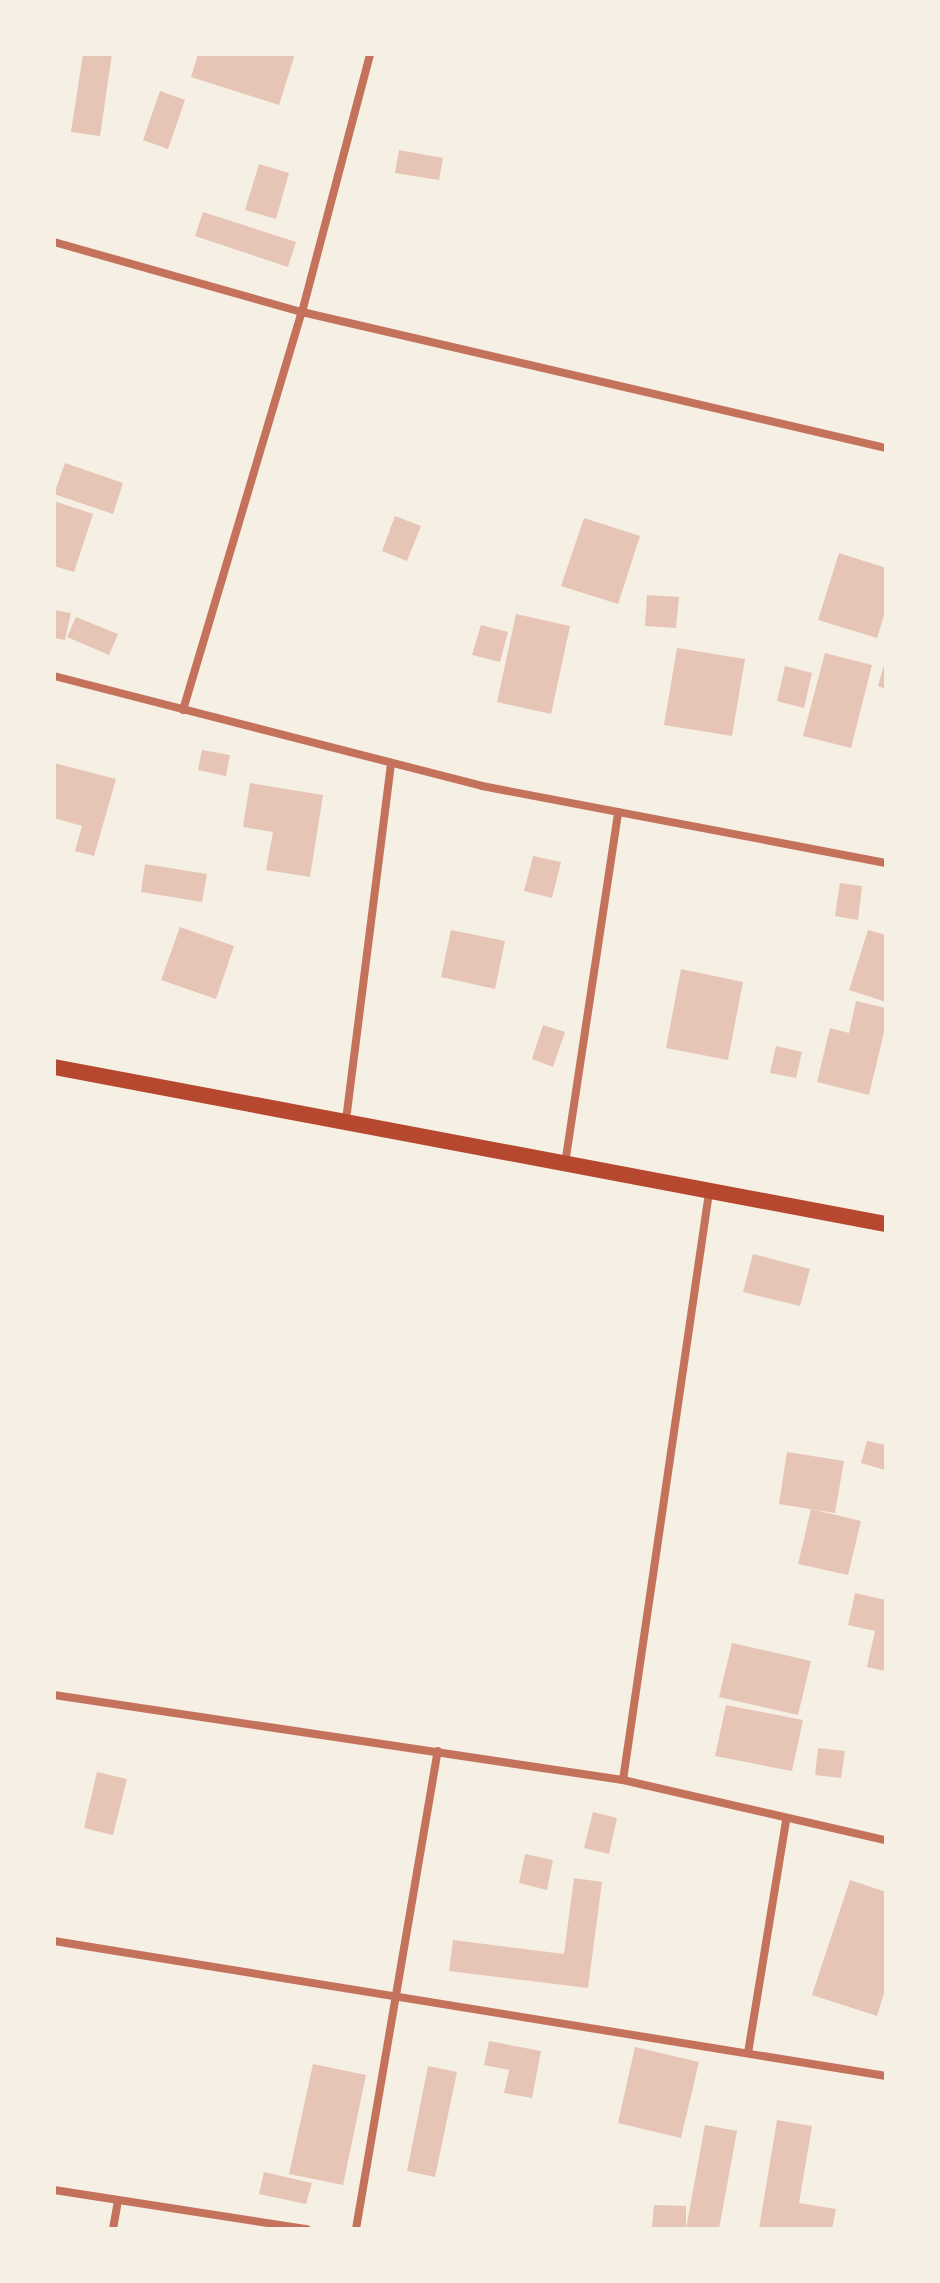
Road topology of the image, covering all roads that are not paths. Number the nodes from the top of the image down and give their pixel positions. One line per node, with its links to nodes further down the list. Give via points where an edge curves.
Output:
1 (370, 54): 3 (street)
2 (54, 242): 3 (street)
3 (302, 312): 4 (street); 6 (street)
4 (886, 448)
5 (54, 676): 6 (street)
6 (183, 710): 7 (street)
7 (391, 763): 8 (street); 11 (street)
8 (618, 812): 9 (street); 12 (street)
9 (886, 863)
10 (54, 1067): 11 (main road)
11 (346, 1120): 12 (main road)
12 (565, 1164): 13 (main road)
13 (709, 1193): 14 (main road); 17 (street)
14 (886, 1224)
15 (54, 1695): 16 (street)
16 (438, 1751): 17 (street); 21 (street)
17 (623, 1780): 18 (street)
18 (786, 1820): 19 (street); 22 (street)
19 (886, 1840)
20 (54, 1941): 21 (street)
21 (397, 1996): 22 (street); 28 (street)
22 (748, 2053): 23 (street)
23 (886, 2076)
24 (54, 2190): 25 (street)
25 (118, 2200): 26 (street); 27 (street)
26 (113, 2229)
27 (307, 2229)
28 (356, 2229)

